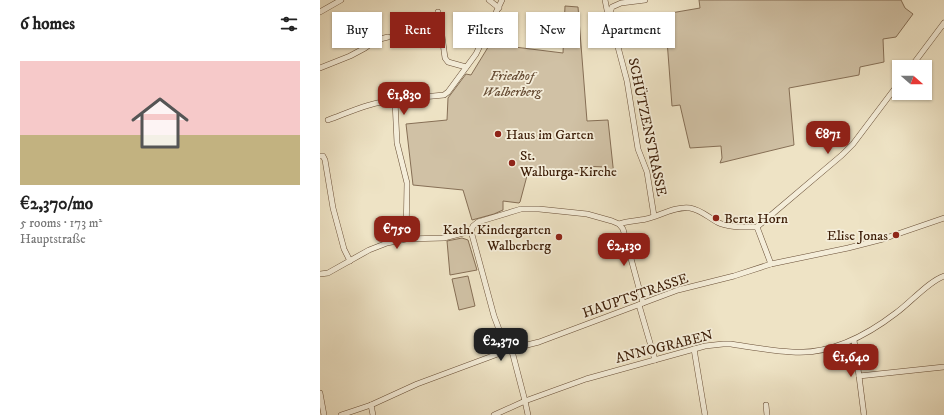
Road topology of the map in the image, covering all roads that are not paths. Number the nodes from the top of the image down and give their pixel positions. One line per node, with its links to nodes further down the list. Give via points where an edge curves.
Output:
1 (341, 0): 7 (street)
2 (489, 0): 6 (street)
3 (502, 0): 6 (street)
4 (605, 0): 8 (street, SCHÜTZENSTRASSE)
5 (645, 0): 9 (street, via 621,3 612,7)
6 (499, 8): 15 (street, via 476,54)
7 (320, 12)
8 (608, 12)
9 (610, 12)
10 (944, 23): 14 (street)
11 (388, 37): 16 (street, via 376,40 366,48)
12 (444, 48): 15 (street, via 448,62)
13 (618, 48): 21 (street, SCHÜTZENSTRASSE, via 627,81 638,149 647,172)
14 (916, 60)
15 (466, 67): 18 (street, via 444,95)
16 (320, 68)
17 (892, 92): 24 (street, via 842,155)
18 (395, 101): 19 (street, via 376,103); 26 (street, via 397,143 407,183)
19 (328, 120)
20 (320, 156): 27 (street, via 325,160 333,208 344,249)
21 (654, 216): 23 (street); 24 (street, via 680,208 690,208 725,225)
22 (944, 218): 28 (street, HAUPTSTRASSE, via 848,248)
23 (619, 224): 25 (street, via 612,220 572,212 539,208 521,209 478,222); 31 (street, via 623,229)
24 (757, 227): 28 (street)
25 (471, 231): 26 (street, via 444,238); 33 (street, via 494,316)
26 (406, 239): 27 (street, via 381,245)
27 (350, 261): 29 (street, via 328,273)
28 (771, 264): 31 (street, HAUPTSTRASSE, via 678,290)
29 (320, 274)
30 (944, 276): 32 (street, ANNOGRABEN, via 932,282 882,323)
31 (641, 304): 33 (street, HAUPTSTRASSE, via 539,342); 35 (street)
32 (854, 340): 34 (street, ANNOGRABEN, via 822,350 805,352 723,344); 37 (street)
33 (511, 349): 39 (street); 40 (street, HAUPTSTRASSE, via 418,384)
34 (694, 349): 35 (street, ANNOGRABEN); 47 (street)
35 (655, 360): 39 (street, ANNOGRABEN, via 586,379)
36 (944, 366): 37 (street)
37 (859, 376): 49 (street)
38 (320, 393): 42 (street)
39 (525, 402): 45 (street, ANNOGRABEN); 46 (street)
40 (371, 405): 43 (street, HAUPTSTRASSE); 44 (street)
41 (766, 405): 48 (street)
42 (324, 415)
43 (342, 415)
44 (373, 415)
45 (494, 415)
46 (528, 415)
47 (705, 415)
48 (766, 415)
49 (864, 415)

